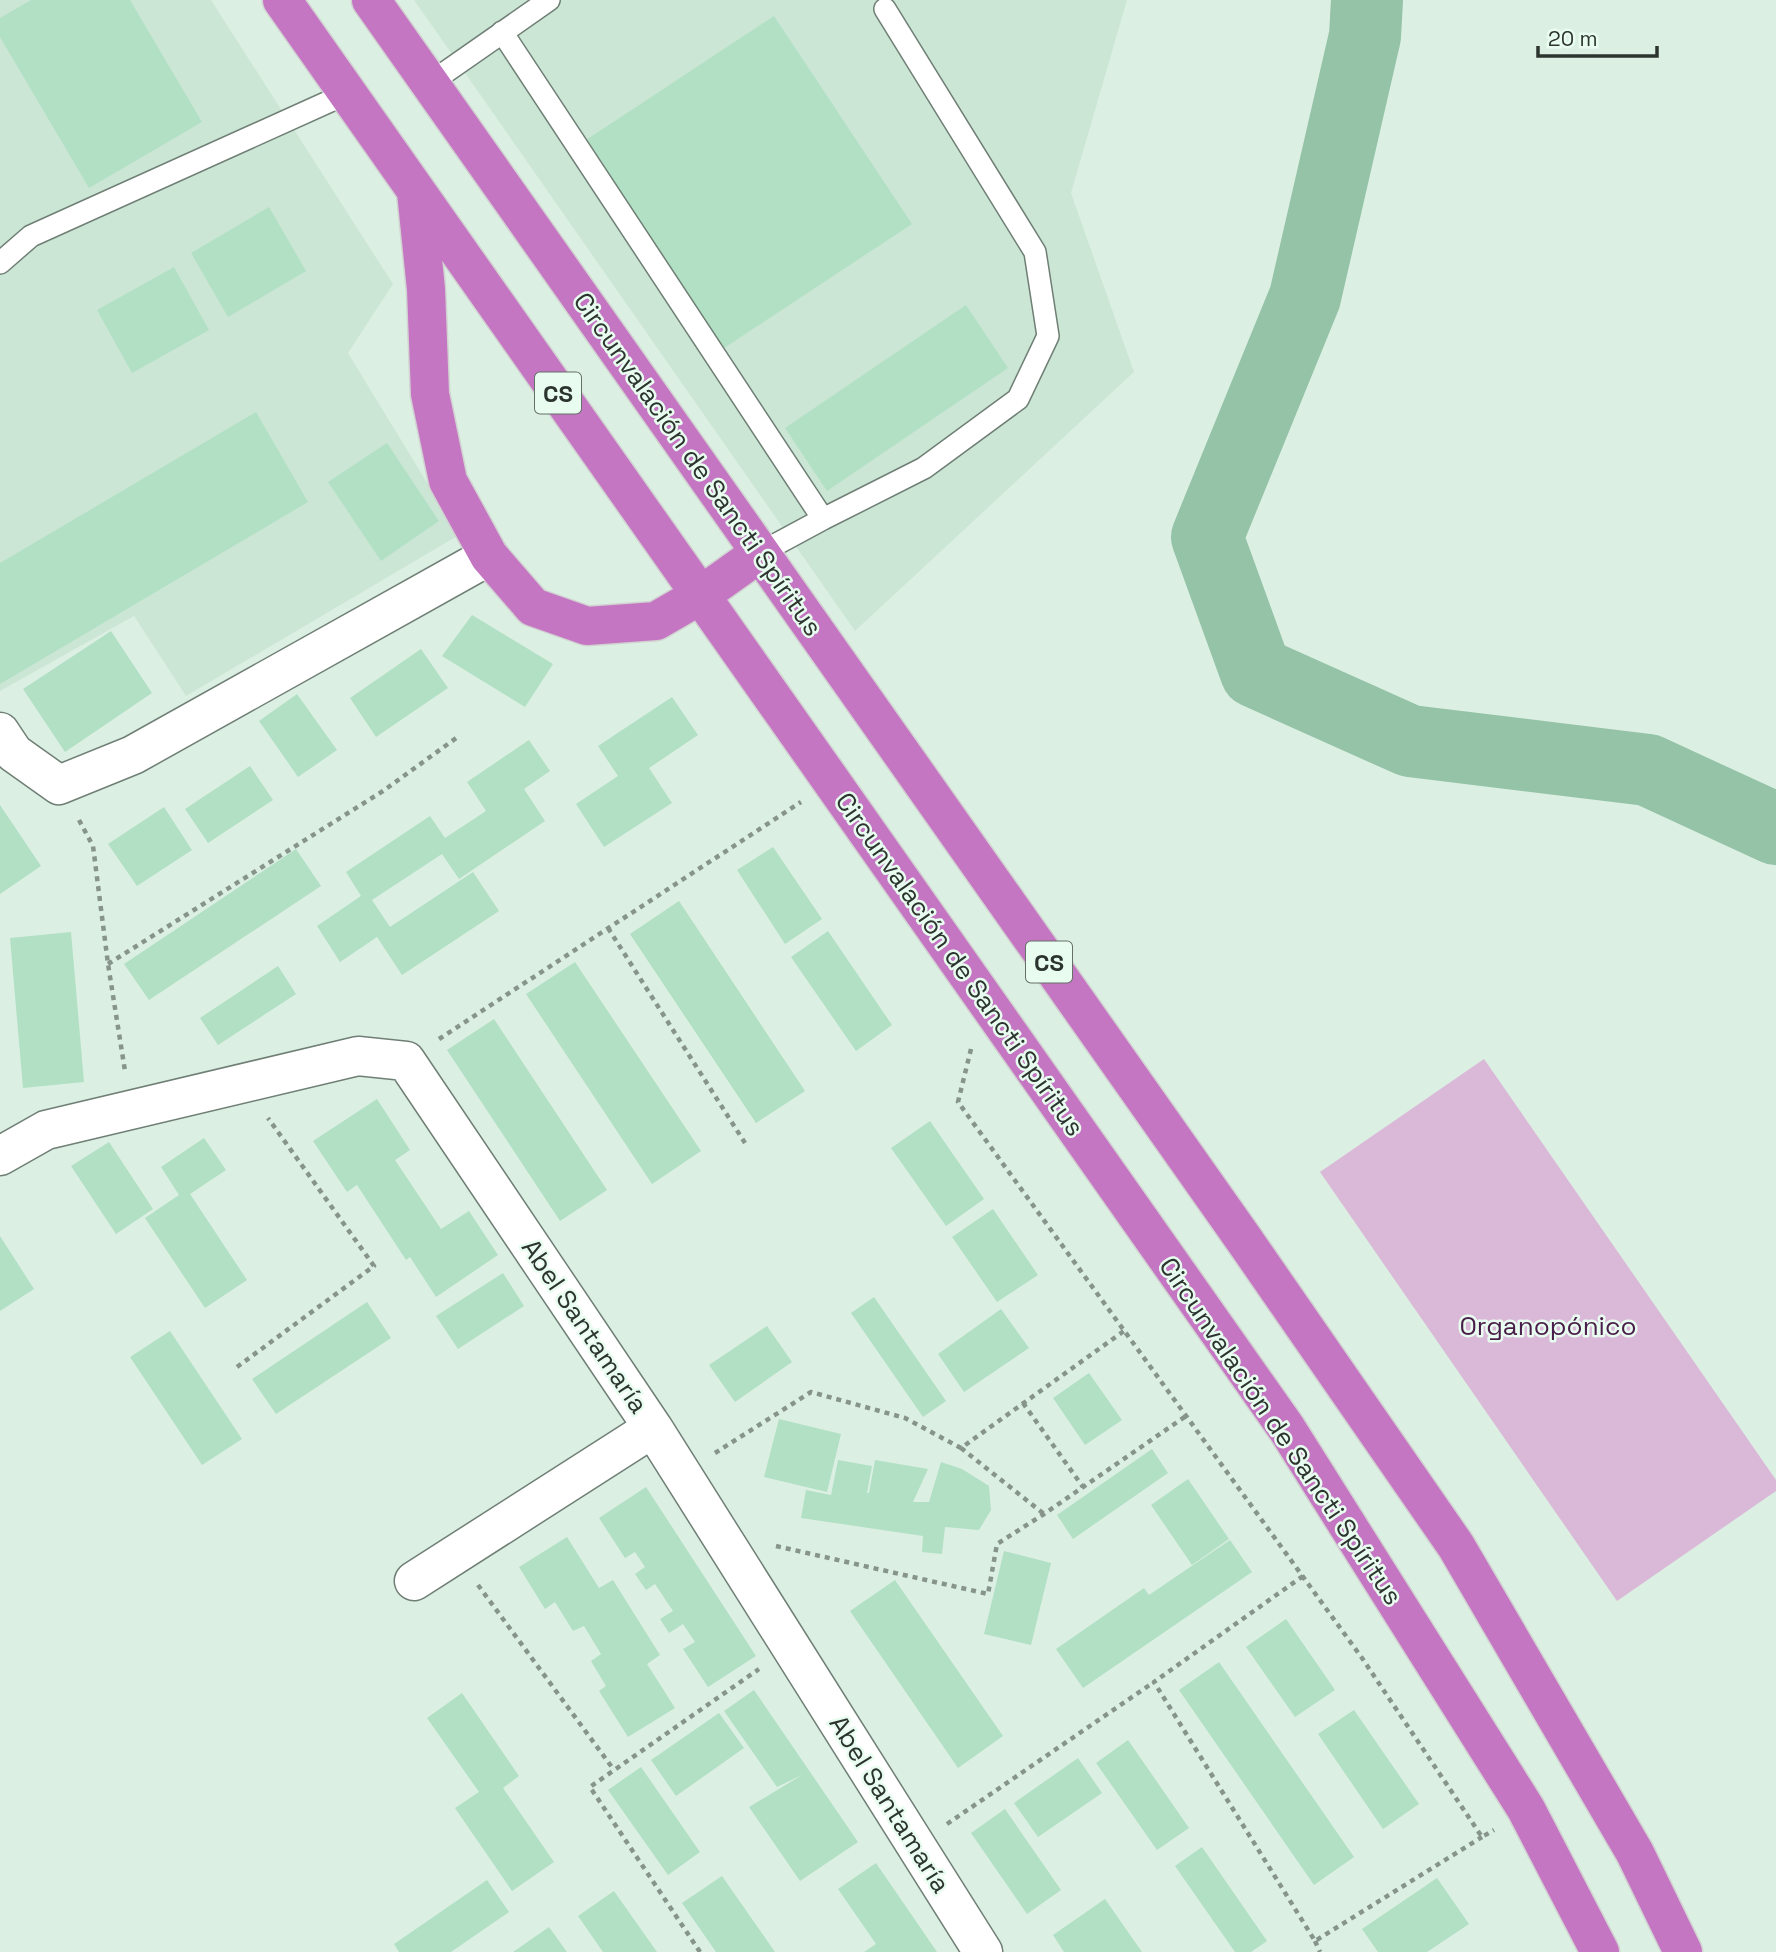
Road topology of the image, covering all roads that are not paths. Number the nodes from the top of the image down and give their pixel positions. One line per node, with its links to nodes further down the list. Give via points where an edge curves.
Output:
1 (282, 0): 7 (highway, Circunvalación de Sancti Spíritus / CS)
2 (371, 0): 6 (highway, Circunvalación de Sancti Spíritus / CS)
3 (549, 0): 5 (lane)
4 (885, 9): 10 (lane, via 1035,252 1048,336 1018,399 924,468)
5 (502, 32): 6 (lane); 10 (lane)
6 (430, 83): 11 (highway, Circunvalación de Sancti Spíritus / CS)
7 (348, 93): 8 (highway, Circunvalación de Sancti Spíritus / CS); 9 (lane, via 31,236)
8 (416, 190): 12 (highway, via 430,394 442,456 447,481); 13 (highway, Circunvalación de Sancti Spíritus / CS)
9 (0, 263)
10 (824, 519): 11 (lane)
11 (760, 553): 13 (highway); 20 (highway, Circunvalación de Sancti Spíritus / CS, via 1456,1546 1635,1853)
12 (489, 556): 13 (highway, via 533,607 587,626 656,621); 14 (street, via 133,755 59,785 15,752)
13 (701, 595): 19 (highway, Circunvalación de Sancti Spíritus / CS, via 1287,1429 1525,1809)
14 (0, 732)
15 (0, 1156): 16 (street, Abel Santamaría, via 47,1130 358,1056 406,1061)
16 (653, 1428): 17 (street); 18 (street, Abel Santamaría)
17 (414, 1581)
18 (983, 1952)
19 (1600, 1952)
20 (1683, 1952)

